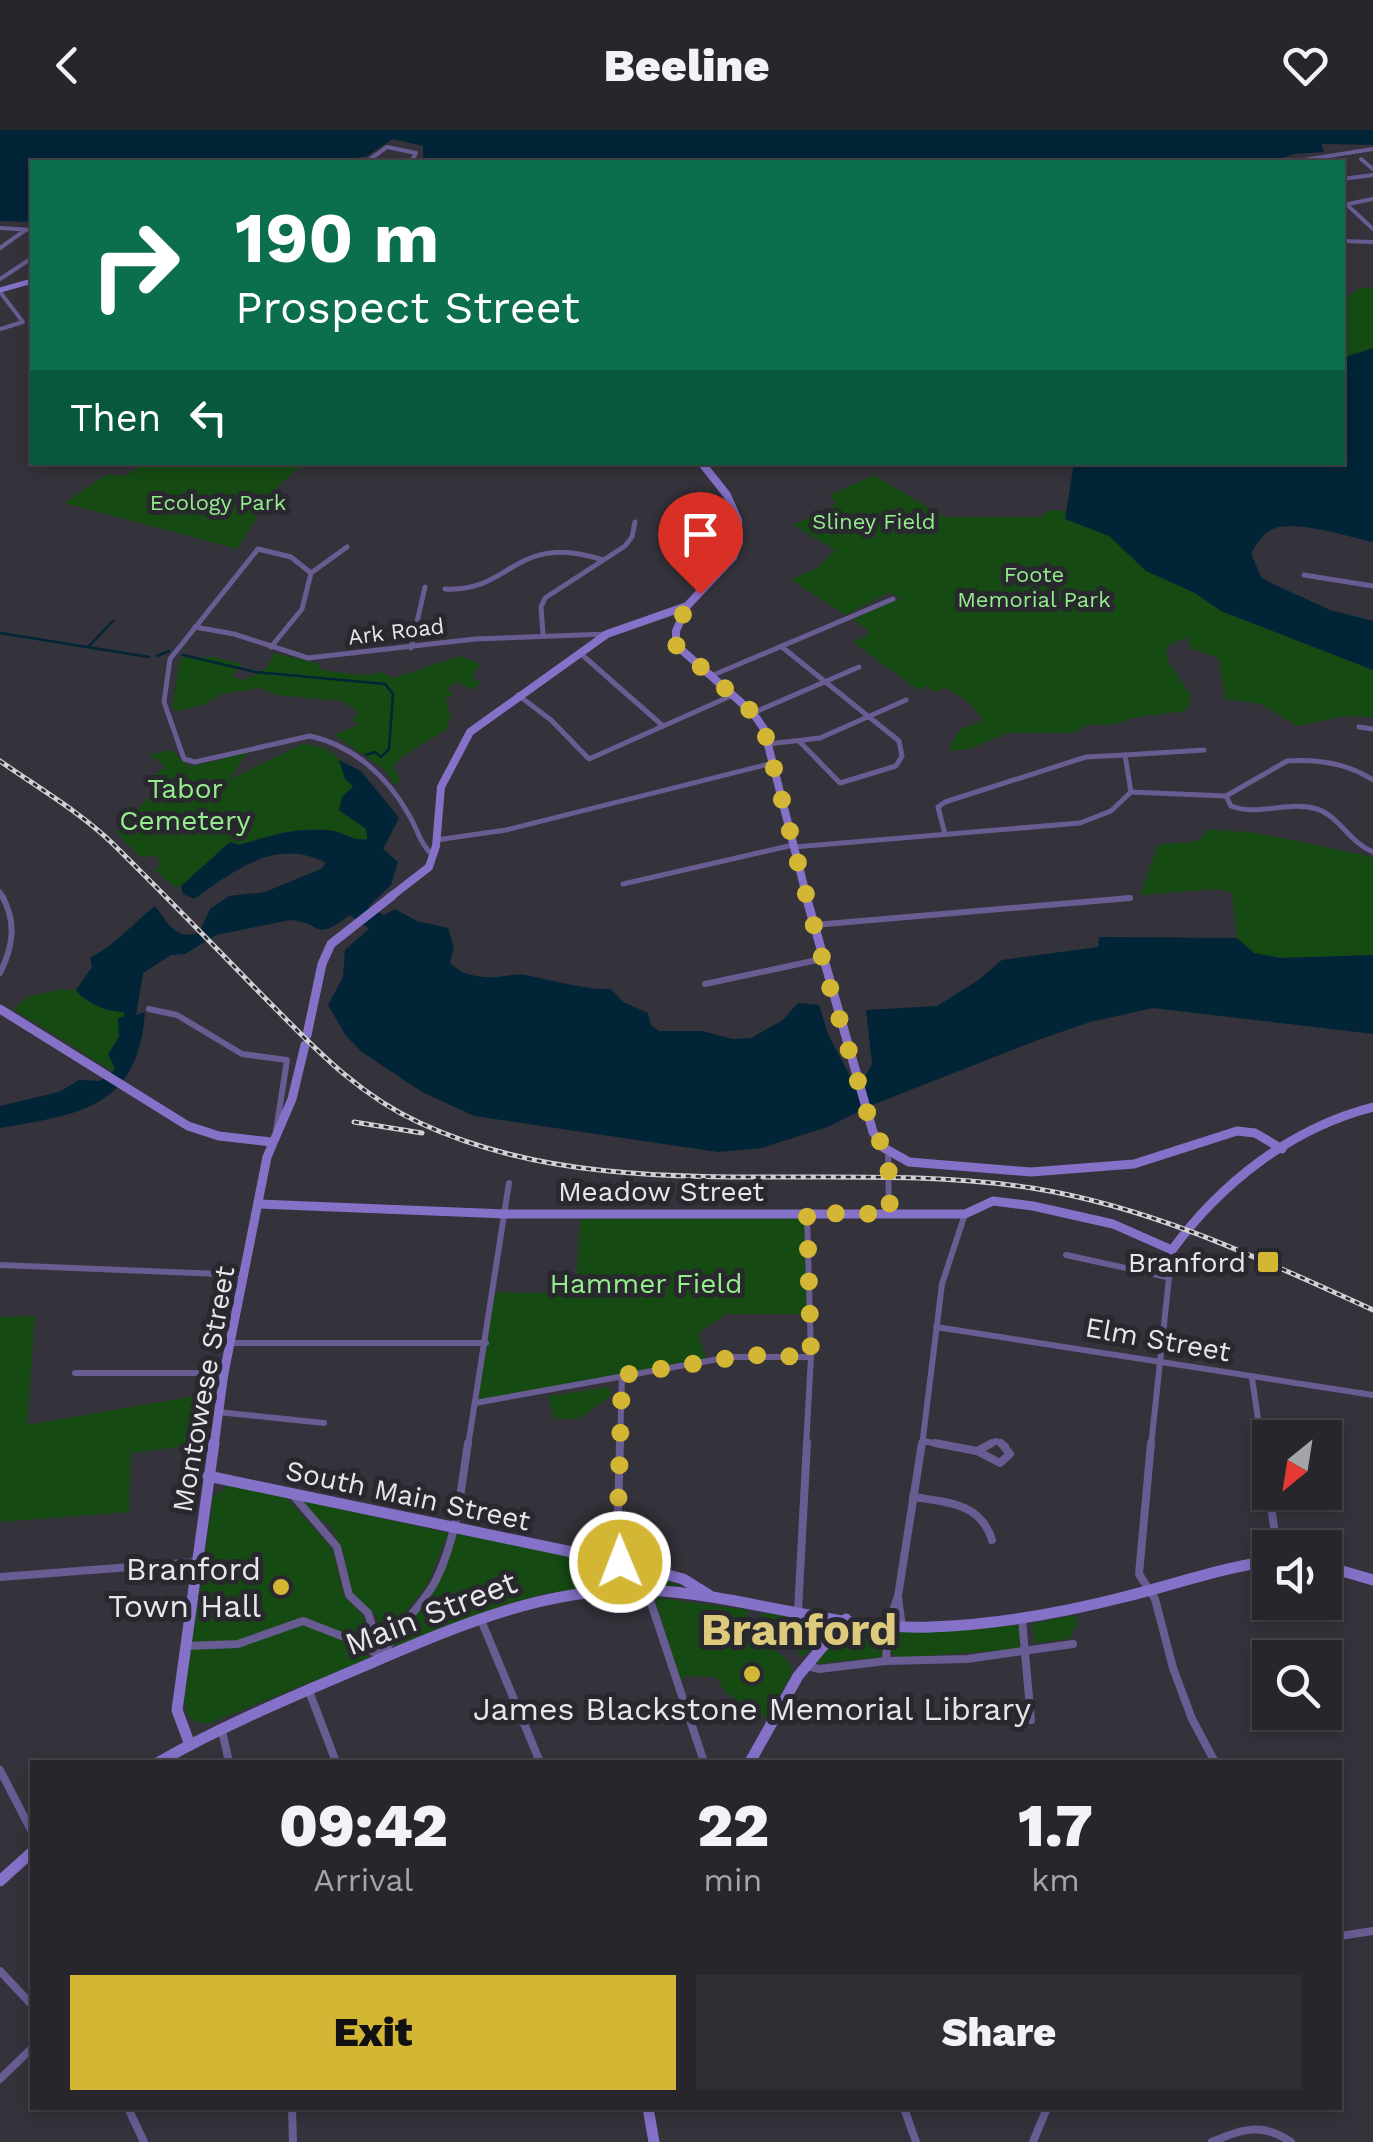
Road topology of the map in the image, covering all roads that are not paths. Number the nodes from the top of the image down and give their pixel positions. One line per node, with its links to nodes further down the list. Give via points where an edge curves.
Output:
1 (1373, 149): 5 (street)
2 (1360, 159): 6 (street)
3 (369, 160): 4 (street, via 386,147 416,153)
4 (412, 160)
5 (1305, 160)
6 (1373, 172): 7 (street)
7 (1345, 178)
8 (1373, 199): 9 (street)
9 (1345, 202)
10 (1345, 203): 12 (street)
11 (0, 228): 13 (street)
12 (1373, 229)
13 (25, 230): 14 (street); 17 (street)
14 (30, 230)
15 (1345, 241): 16 (street)
16 (1373, 242)
17 (0, 248)
18 (30, 259): 19 (street)
19 (0, 278)
20 (30, 282): 21 (street)
21 (0, 291): 22 (street, via 22,322)
22 (0, 329)
23 (703, 465): 33 (main road, via 733,506 739,542)
24 (634, 522): 26 (street, via 628,542)
25 (346, 547): 27 (street)
26 (603, 560): 31 (street, via 553,548 468,589); 35 (street, via 546,596)
27 (311, 573): 34 (street, via 291,557 258,549); 37 (street, via 302,610)
28 (1304, 575): 29 (street)
29 (1373, 586)
30 (425, 587): 39 (street)
31 (445, 589)
32 (893, 599): 38 (street)
33 (687, 606): 36 (main road); 42 (street, via 676,645)
34 (194, 626): 37 (street, Ark Road); 64 (street, via 170,659 163,694 184,759 325,738 376,770)
35 (542, 634): 36 (street, Ark Road); 39 (street, Ark Road)
36 (607, 634): 40 (main road)
37 (271, 647): 39 (street, Ark Road, via 304,658)
38 (782, 647): 42 (street); 43 (street)
39 (410, 648)
40 (579, 652): 44 (main road); 49 (street)
41 (859, 667): 43 (street)
42 (711, 676): 45 (street)
43 (824, 683): 47 (street); 48 (street)
44 (518, 695): 49 (street, via 589,759); 61 (main road, via 461,745 439,794)
45 (734, 695): 47 (street); 49 (street)
46 (906, 700): 48 (street)
47 (753, 713): 53 (street)
48 (868, 718): 52 (street); 52 (street, via 900,741 896,766 840,783)
49 (664, 726)
50 (1359, 727): 51 (street)
51 (1373, 729)
52 (800, 742): 53 (street)
53 (768, 744): 56 (street)
54 (1204, 750): 55 (street)
55 (1124, 754): 58 (street); 60 (street, via 1086,757 946,802 938,807)
56 (772, 763): 61 (street, via 506,830); 62 (street)
57 (1373, 780): 59 (street, via 1346,766 1297,760)
58 (1131, 792): 59 (street); 60 (street, via 1112,811 1080,823)
59 (1226, 796): 63 (street, via 1231,806 1253,814 1319,810 1352,844)
60 (945, 834): 62 (street)
61 (436, 840): 64 (main road)
62 (794, 846): 65 (street); 69 (street)
63 (1373, 852)
64 (434, 856): 68 (main road, via 420,877)
65 (623, 884)
66 (0, 892): 71 (street, via 14,934)
67 (1130, 898): 69 (street)
68 (374, 910): 77 (street, Montowese Street, via 324,958 292,1100)
69 (814, 924): 70 (street)
70 (822, 959): 72 (street); 79 (street, via 876,1139)
71 (0, 973)
72 (705, 984)
73 (149, 1009): 77 (street, via 177,1015 242,1054 288,1060)
74 (2, 1013): 77 (street, via 204,1132)
75 (1370, 1107): 76 (street); 78 (street, via 1332,1116)
76 (1373, 1118)
77 (273, 1137): 81 (street, Montowese Street)
78 (1282, 1149): 79 (street, via 1237,1131 1142,1162 1060,1172 927,1165); 86 (street, via 1191,1221)
79 (888, 1152): 84 (street)
80 (509, 1183): 83 (street)
81 (259, 1204): 83 (street, Meadow Street); 89 (street, Montowese Street)
82 (807, 1213): 83 (street, Meadow Street); 84 (street, Meadow Street); 94 (street)
83 (506, 1214): 93 (street)
84 (890, 1214): 85 (street, Meadow Street)
85 (965, 1214): 86 (street, Meadow Street, via 1008,1201 1113,1224); 91 (street)
86 (1172, 1250): 90 (street)
87 (1066, 1256): 90 (street)
88 (0, 1264): 89 (street)
89 (244, 1275): 92 (street, Montowese Street)
90 (1167, 1277): 95 (street)
91 (936, 1326): 95 (street, Elm Street); 104 (street)
92 (230, 1343): 93 (street); 97 (street, Montowese Street)
93 (486, 1343): 101 (street)
94 (811, 1357): 98 (street, via 749,1355); 123 (street)
95 (1159, 1361): 99 (street, Elm Street); 118 (street, via 1138,1550 1139,1574)
96 (76, 1372): 97 (street)
97 (224, 1373): 102 (street, Montowese Street)
98 (622, 1375): 101 (street); 113 (street)
99 (1252, 1378): 100 (street, Elm Street); 110 (street)
100 (1373, 1395)
101 (475, 1403): 109 (street)
102 (217, 1412): 103 (street); 106 (street, Montowese Street)
103 (324, 1422)
104 (923, 1442): 105 (street); 108 (street)
105 (977, 1451)
106 (208, 1476): 107 (main road, South Main Street); 112 (street, Montowese Street)
107 (292, 1493): 109 (main road, South Main Street); 132 (street, via 336,1547 349,1595 368,1613)
108 (913, 1498): 111 (street, via 972,1509 986,1520); 121 (street)
109 (455, 1526): 113 (main road, South Main Street); 132 (street, via 436,1582)
110 (1275, 1530)
111 (992, 1540)
112 (197, 1562): 116 (street); 130 (street, Montowese Street)
113 (620, 1562): 119 (street); 122 (main road, South Main Street, via 683,1579)
114 (1252, 1565): 118 (main road, Main Street)
115 (1342, 1571): 117 (main road)
116 (0, 1577)
117 (1373, 1580)
118 (1148, 1588): 124 (street, Main Street); 145 (street, via 1192,1719)
119 (624, 1589): 120 (street, Main Street); 126 (street, Main Street, via 547,1599)
120 (646, 1590): 122 (street, Main Street); 143 (street)
121 (898, 1596): 127 (street); 128 (street)
122 (712, 1597): 123 (street, Main Street)
123 (798, 1611): 125 (street, Main Street)
124 (1022, 1618): 128 (street, Main Street); 131 (street)
125 (846, 1619): 127 (street, Main Street); 134 (street)
126 (481, 1620): 132 (street, Main Street); 142 (street)
127 (888, 1625): 128 (street, Main Street); 133 (street)
128 (902, 1626)
129 (1073, 1644): 131 (street)
130 (186, 1646): 132 (street, via 258,1640 303,1621); 138 (street, Montowese Street, via 177,1713)
131 (1026, 1652): 133 (street); 136 (street)
132 (382, 1658): 135 (street, Main Street)
133 (886, 1661): 134 (street)
134 (806, 1666): 144 (street)
135 (309, 1690): 137 (street, Main Street); 141 (street)
136 (1032, 1720)
137 (221, 1730): 138 (street, Main Street); 140 (street)
138 (190, 1745): 139 (street, Main Street)
139 (163, 1760)
140 (228, 1760)
141 (335, 1760)
142 (539, 1760)
143 (703, 1760)
144 (751, 1760)
145 (1214, 1760)
146 (0, 1770): 147 (street)
147 (30, 1828)
148 (30, 1854): 149 (main road)
149 (0, 1881)
150 (1373, 1932): 151 (street)
151 (1342, 1936)
152 (0, 1971): 153 (street)
153 (30, 2003)
154 (30, 2050): 155 (street)
155 (0, 2079)
156 (129, 2110): 161 (street)
157 (292, 2110): 162 (street)
158 (648, 2110): 163 (street)
159 (905, 2110): 164 (street)
160 (1046, 2110): 165 (street)
161 (144, 2142)
162 (294, 2142)
163 (654, 2142)
164 (916, 2142)
165 (1033, 2142)
166 (1212, 2142): 167 (street, via 1250,2126 1274,2128)
167 (1290, 2142)

